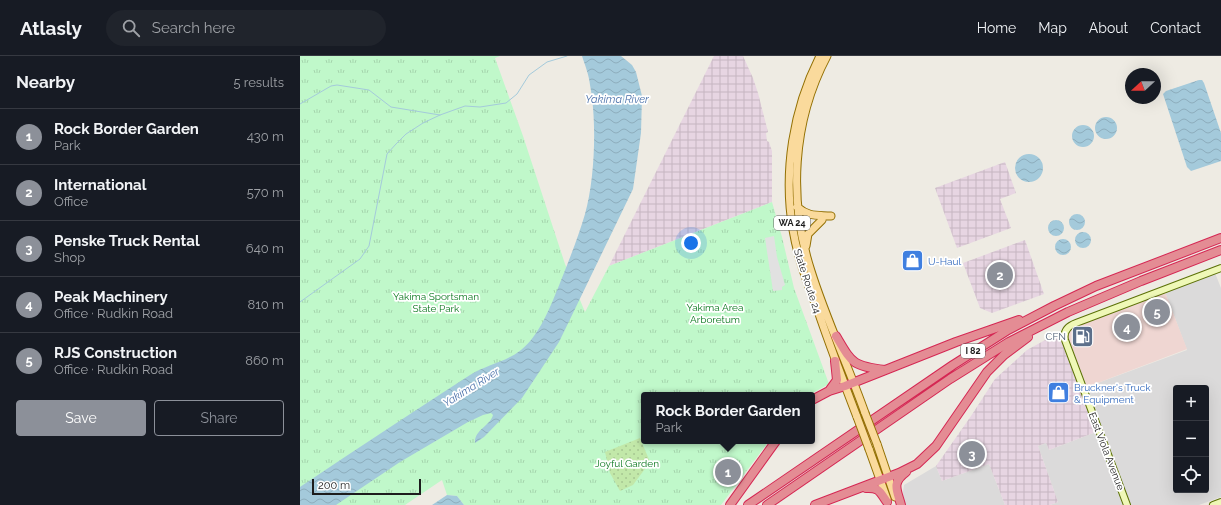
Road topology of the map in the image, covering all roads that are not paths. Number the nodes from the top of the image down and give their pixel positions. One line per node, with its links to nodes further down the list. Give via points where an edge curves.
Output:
1 (820, 56): 13 (main road, State Route 24 / WA 24, via 808,83 797,119 791,159 791,209 801,266)
2 (827, 56): 3 (main road, State Route 24 / WA 24, via 813,88 801,128 796,168)
3 (797, 207): 4 (main road, via 813,216); 7 (main road, State Route 24 / WA 24)
4 (831, 216)
5 (822, 220): 7 (main road, via 808,234)
6 (1221, 238): 11 (highway, I 82, via 1096,286)
7 (805, 250): 12 (main road, State Route 24 / WA 24, via 818,292)
8 (1221, 250): 10 (highway, I 82)
9 (1221, 268): 32 (street, East Viola Avenue, via 1076,322 1066,329 1065,340)
10 (1141, 281): 20 (highway, via 1071,314 1022,341 995,363 936,446); 28 (highway, I 82, via 1068,312 995,350)
11 (1054, 306): 14 (highway); 27 (highway, I 82, via 975,350)
12 (836, 336): 14 (highway, WA 24, via 849,358 858,365); 15 (main road, State Route 24 / WA 24)
13 (836, 361): 16 (main road, State Route 24 / WA 24); 17 (highway, WA 24, via 837,380)
14 (885, 370): 15 (highway)
15 (854, 382): 16 (highway); 21 (main road, WA 24, bridge)
16 (845, 386): 17 (highway); 22 (main road, WA 24, bridge)
17 (829, 391): 18 (highway)
18 (815, 398)
19 (774, 444): 26 (highway)
20 (917, 464): 21 (highway); 31 (highway, via 898,478 896,483)
21 (889, 477): 22 (highway); 30 (main road)
22 (880, 480): 23 (highway); 25 (main road)
23 (861, 487): 25 (highway, via 879,490); 29 (highway)
24 (1221, 502): 33 (street)
25 (888, 503)
26 (730, 505)
27 (748, 505)
28 (767, 505)
29 (816, 505)
30 (897, 505)
31 (901, 505)
32 (1127, 505)
33 (1213, 505)

